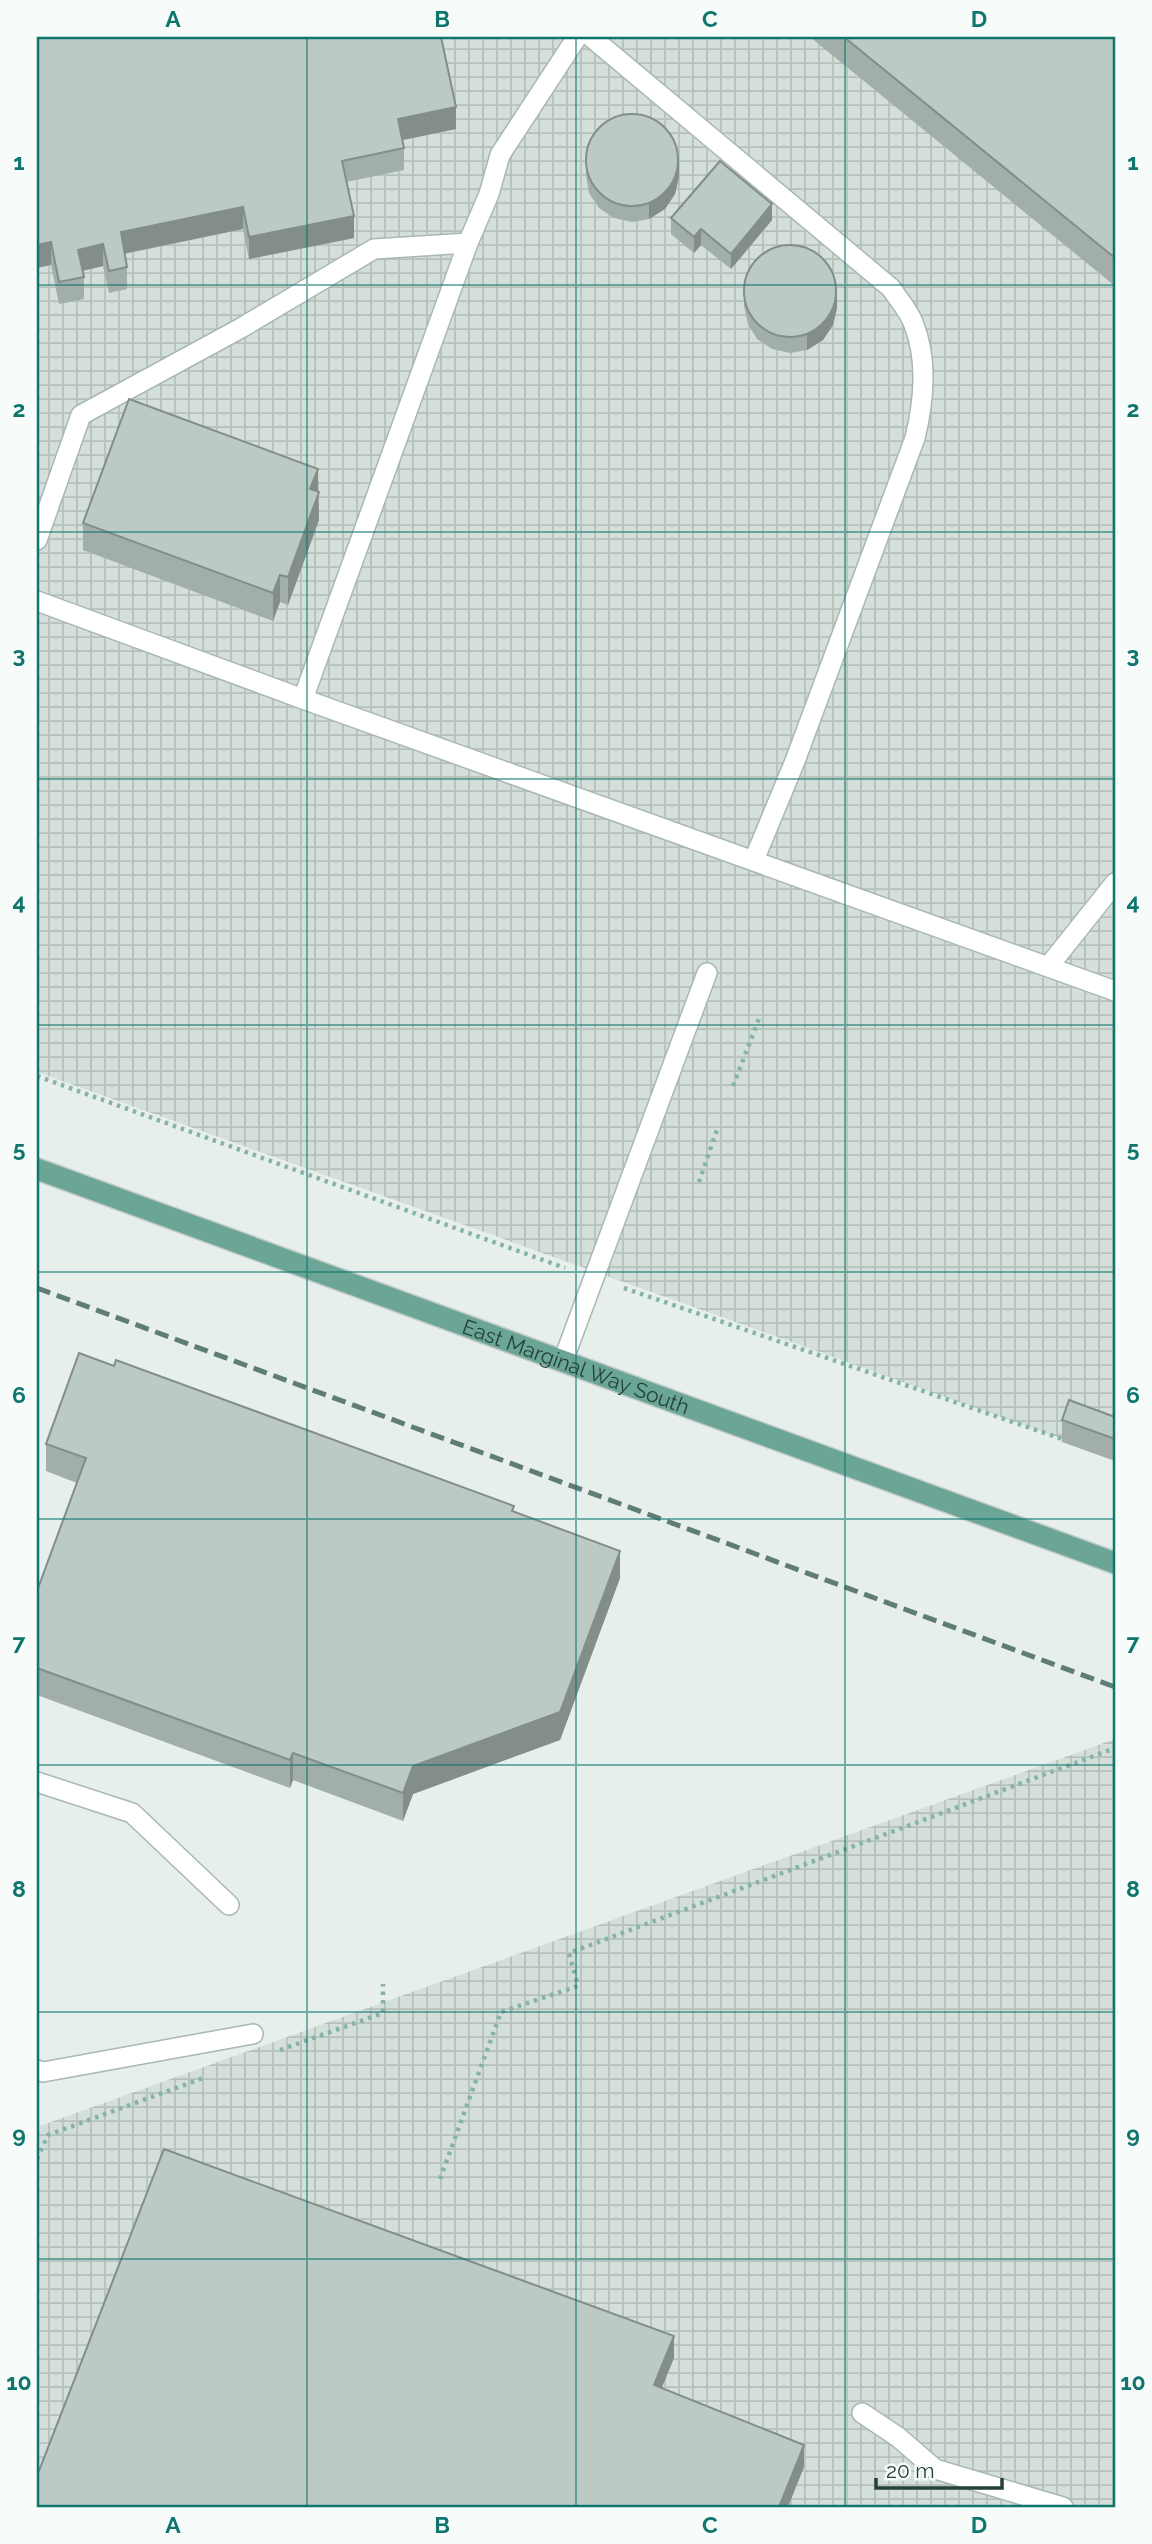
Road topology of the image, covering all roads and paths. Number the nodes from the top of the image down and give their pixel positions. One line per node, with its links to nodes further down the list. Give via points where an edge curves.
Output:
1 (577, 37): 3 (lane, via 500,155)
2 (591, 37): 7 (lane, via 891,288 914,323 921,352 924,396 915,438)
3 (468, 243): 4 (lane, via 374,249 81,415); 6 (lane)
4 (37, 540)
5 (37, 601): 6 (lane)
6 (303, 699): 7 (lane)
7 (754, 860): 9 (lane)
8 (1115, 883): 9 (lane)
9 (1048, 967): 11 (lane)
10 (707, 973): 20 (lane)
11 (1115, 991)
12 (760, 1016): 14 (path)
13 (37, 1076): 18 (path)
14 (733, 1086)
15 (718, 1127): 17 (path)
16 (37, 1169): 20 (main road, East Marginal Way South)
17 (699, 1182)
18 (543, 1261)
19 (657, 1299): 21 (path)
20 (563, 1362): 22 (main road, East Marginal Way South)
21 (1076, 1444)
22 (1115, 1563)
23 (1115, 1748): 28 (path, via 569,1953 579,1986 500,2012)
24 (37, 1782): 25 (lane, via 132,1813)
25 (229, 1905)
26 (253, 2034): 27 (lane)
27 (37, 2070)
28 (440, 2179)
29 (862, 2413): 30 (lane, via 935,2469)
30 (1063, 2507)

